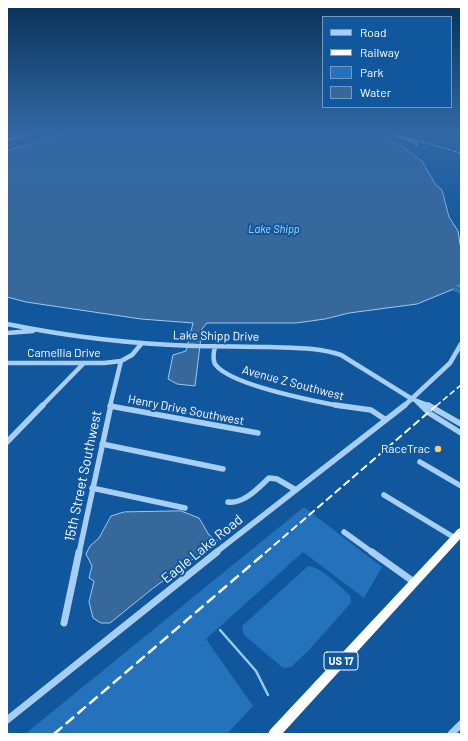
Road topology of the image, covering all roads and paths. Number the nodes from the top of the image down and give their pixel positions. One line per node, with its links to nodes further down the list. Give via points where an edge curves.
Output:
1 (7, 324): 2 (street, Lake Shipp Drive)
2 (37, 330): 3 (street); 4 (street, Lake Shipp Drive)
3 (7, 333)
4 (142, 343): 6 (street, Lake Shipp Drive); 7 (street)
5 (461, 344): 10 (street, Eagle Lake Road, via 450,363)
6 (212, 346): 10 (street, Lake Shipp Drive, via 308,348 329,351 352,361); 12 (street, Avenue Z Southwest, via 215,365 236,378 342,407 372,410)
7 (121, 361): 9 (street, Camellia Drive); 11 (street, 15th Street Southwest)
8 (7, 363): 9 (street, Camellia Drive)
9 (84, 363): 16 (street)
10 (412, 399): 12 (street, Eagle Lake Road); 13 (street, via 435,408); 15 (street)
11 (110, 406): 14 (street, Henry Drive Southwest); 17 (street, 15th Street Southwest)
12 (386, 420): 22 (street, Eagle Lake Road)
13 (461, 424)
14 (258, 433)
15 (461, 433)
16 (7, 442)
17 (102, 444): 19 (street); 21 (street, 15th Street Southwest)
18 (420, 462): 20 (street)
19 (223, 469)
20 (461, 486)
21 (92, 488): 25 (street); 29 (street, 15th Street Southwest)
22 (296, 490): 24 (street, via 277,479 269,478 243,499 235,503); 30 (street, Eagle Lake Road)
23 (384, 495): 27 (street)
24 (228, 502)
25 (185, 508)
26 (344, 532): 28 (street)
27 (458, 535): 28 (highway, US 17)
28 (414, 582): 32 (highway, US 17)
29 (64, 623)
30 (7, 720)
31 (461, 724): 33 (street)
32 (274, 734)
33 (451, 734)

